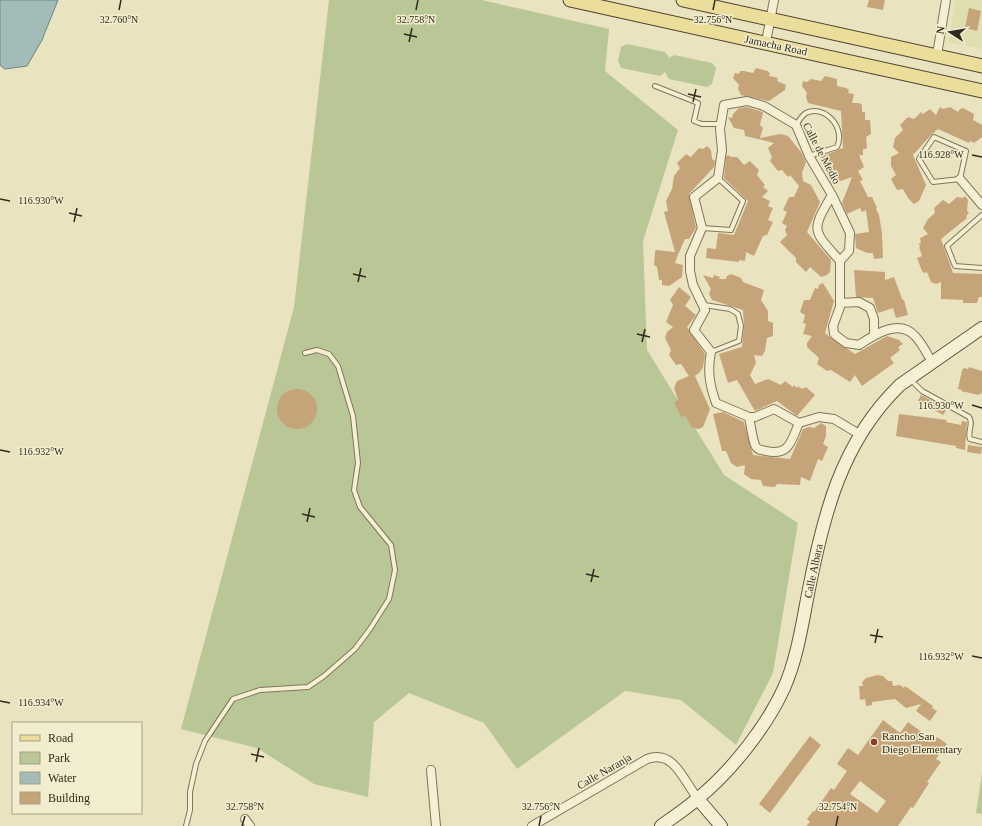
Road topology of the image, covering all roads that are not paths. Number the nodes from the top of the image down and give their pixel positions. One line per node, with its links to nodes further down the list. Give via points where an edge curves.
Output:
1 (570, 0): 5 (main road, Jamacha Road)
2 (683, 0): 6 (main road)
3 (774, 0): 6 (street)
4 (946, 0): 8 (street)
5 (596, 3): 7 (main road, Jamacha Road)
6 (770, 18): 7 (street); 8 (main road)
7 (766, 42): 11 (main road, Jamacha Road)
8 (937, 55): 9 (main road)
9 (982, 66)
10 (655, 86): 13 (lane, via 698,103 694,121)
11 (982, 91)
12 (796, 125): 13 (street, Calle de Medio, via 764,106 747,101 724,105); 14 (street, Calle de Medio); 14 (lane, via 804,114 812,111 833,119 838,128 840,141 837,147)
13 (721, 127): 15 (street, via 722,150)
14 (809, 156): 17 (street, Calle de Medio)
15 (718, 178): 20 (street, via 694,197); 20 (lane, via 743,201 731,230)
16 (960, 179): 16 (lane, via 966,150 934,137 919,159 933,182); 18 (street)
17 (832, 195): 21 (street, Calle de Medio, via 850,233 850,250); 21 (street, Calle de Medio, via 816,227 819,237)
18 (982, 205)
19 (982, 215): 22 (lane, via 947,246 955,266)
20 (702, 228): 24 (street, via 690,256 693,285)
21 (840, 261): 23 (street)
22 (982, 268)
23 (840, 303): 26 (street, via 859,302 870,308 874,319); 26 (street, via 833,326 834,334 842,341 859,345)
24 (703, 305): 27 (street, via 705,310 694,330); 27 (lane, via 730,309 738,314 741,326 739,341)
25 (982, 328): 29 (street, Calle Albara)
26 (874, 334): 29 (street, via 891,328 908,330 916,336)
27 (711, 352): 31 (street, via 708,368 716,404)
28 (305, 353): 38 (lane, via 317,350 329,354 338,366 353,416 358,463 354,490 360,507 390,546 395,570 389,599 355,649 308,687 260,690 233,699 205,741 196,764)
29 (932, 362): 30 (street, Calle Albara)
30 (909, 378): 33 (street, Calle Albara, via 890,395); 34 (lane, via 922,391 969,417 970,439)
31 (749, 417): 32 (street, via 774,409); 32 (street, via 755,446 770,452 785,450 788,447)
32 (799, 423): 33 (street, via 826,417)
33 (859, 434): 36 (street, Calle Albara, via 842,468 823,526 799,641 785,687 771,714 741,755)
34 (982, 442)
35 (431, 770): 40 (street)
36 (698, 799): 41 (street, Calle Naranja, via 670,760 656,756); 42 (street, Calle Albara); 43 (street)
37 (245, 819): 39 (street)
38 (186, 826)
39 (250, 826)
40 (436, 826)
41 (532, 826)
42 (661, 826)
43 (721, 826)

